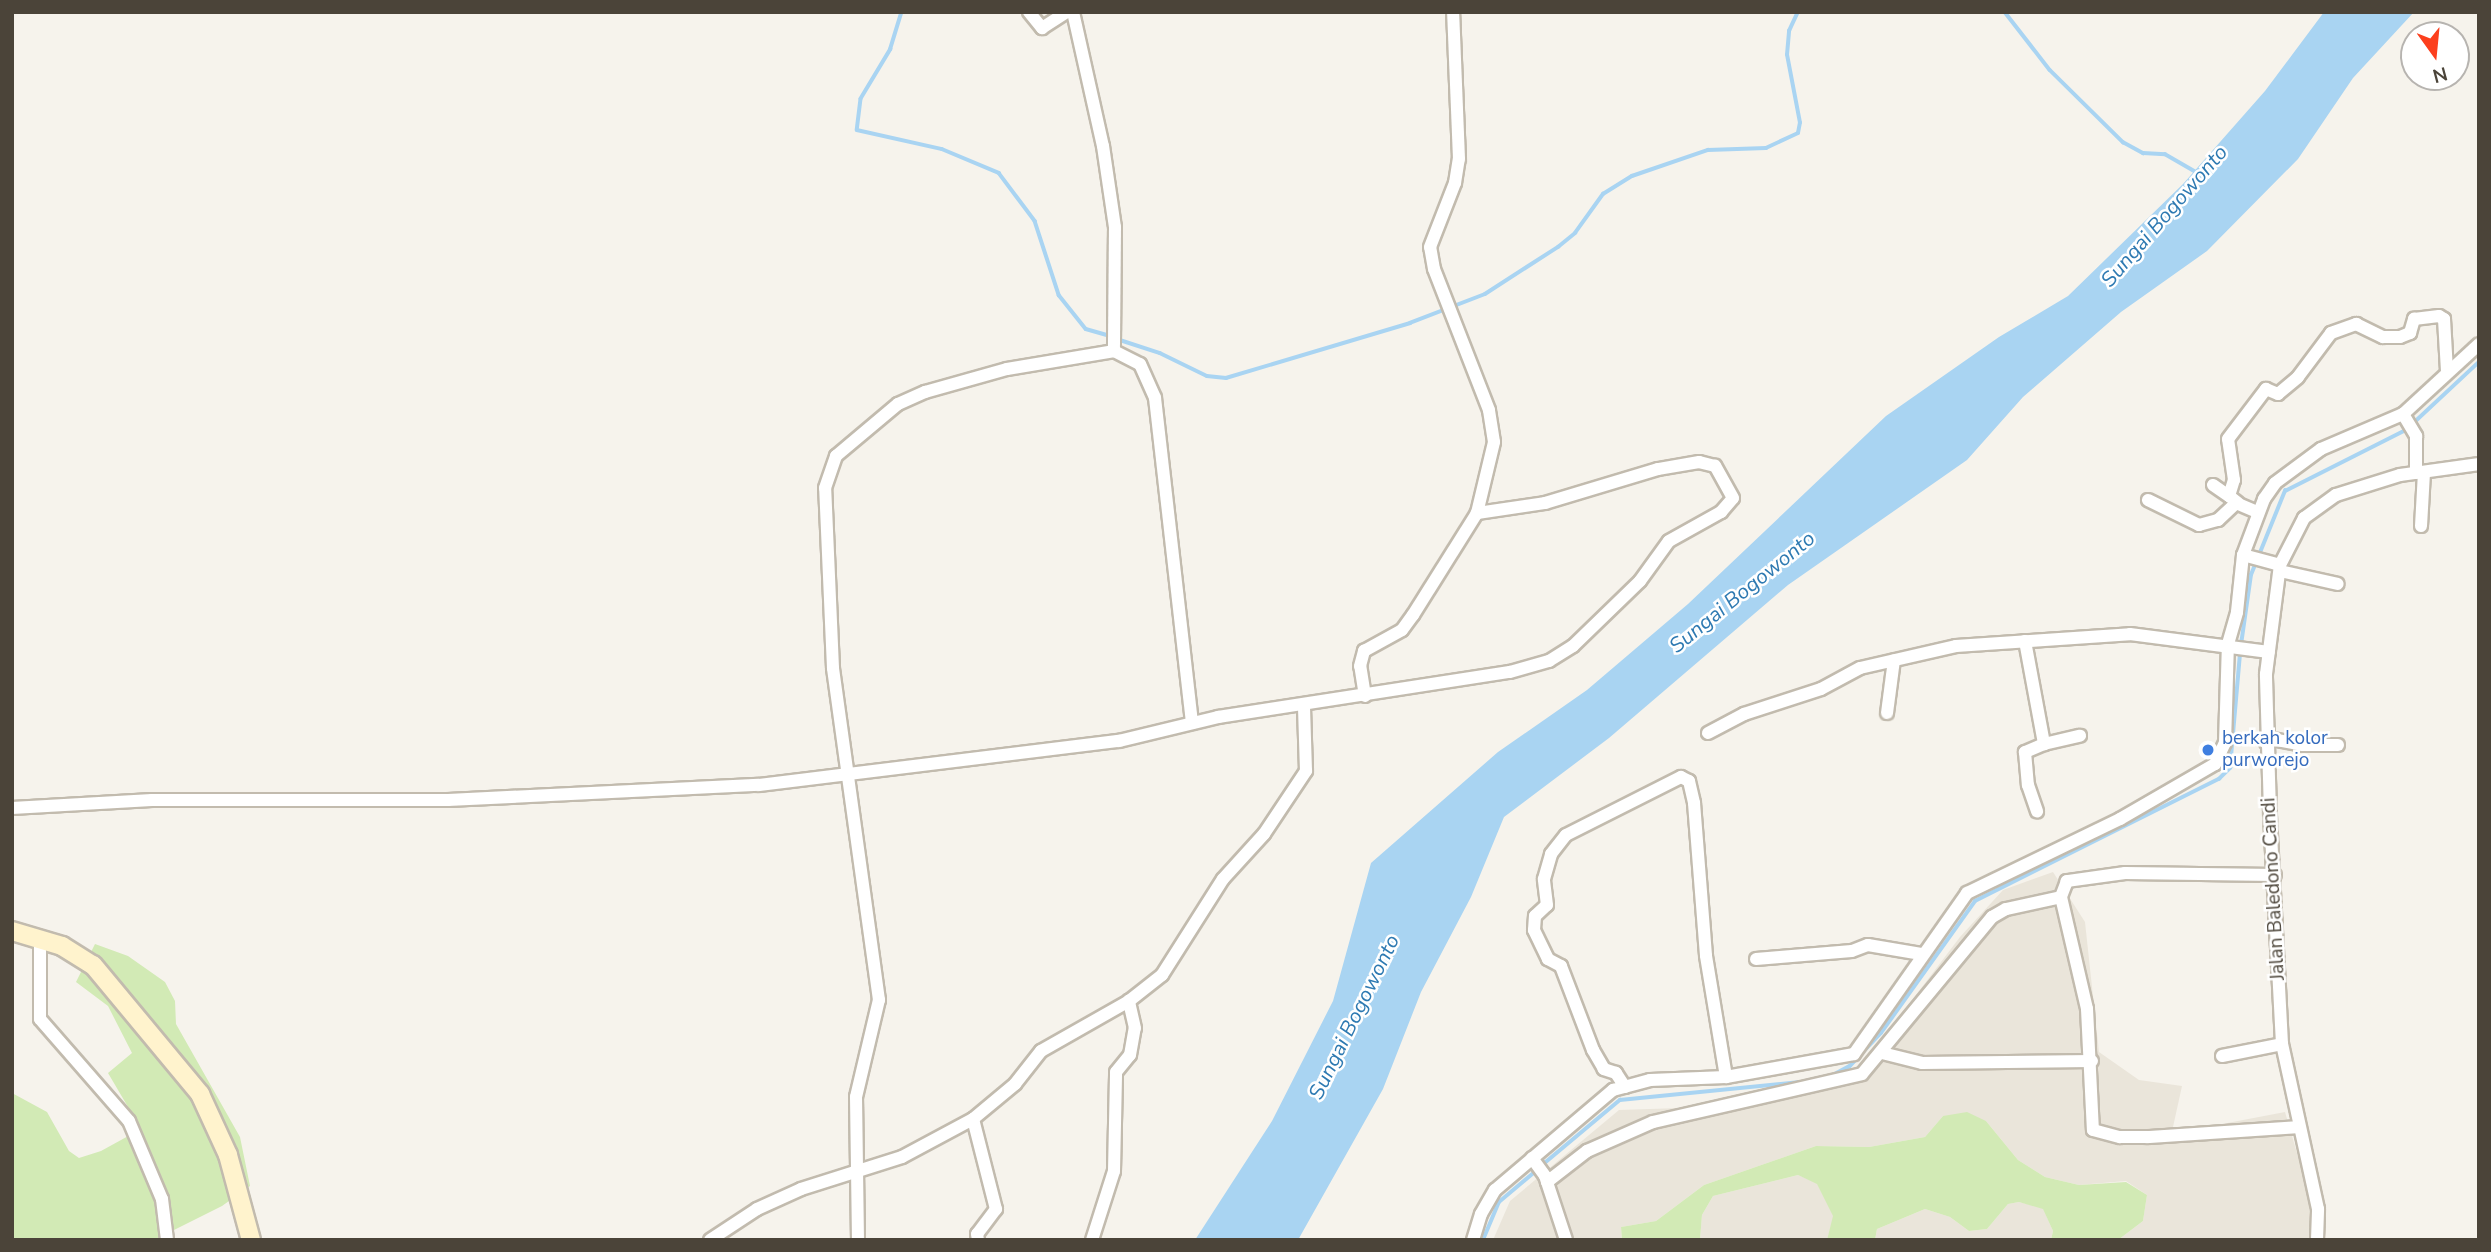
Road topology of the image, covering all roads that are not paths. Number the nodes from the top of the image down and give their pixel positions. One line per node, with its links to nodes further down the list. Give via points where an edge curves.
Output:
1 (1029, 12): 2 (street, via 1042,28)
2 (1070, 12): 5 (street, via 1104,146 1115,227)
3 (1453, 12): 14 (street, via 1459,159 1455,183 1430,247 1434,269 1493,424 1494,442)
4 (2479, 344): 6 (street)
5 (1114, 346): 26 (street, via 1140,365 1152,384); 32 (street, via 1007,369 913,396 836,456 825,488 829,610)
6 (2447, 371): 7 (street); 12 (street, via 2443,317 2414,319 2410,333 2400,337 2383,337 2357,324 2338,329 2278,394 2266,388 2228,439)
7 (2404, 415): 9 (street, via 2416,436); 13 (street, via 2296,465 2276,483)
8 (2479, 464): 9 (street, Jalan Baledono Candi)
9 (2420, 472): 15 (street); 17 (street, Jalan Baledono Candi, via 2381,479 2320,504 2299,524)
10 (2213, 485): 12 (street)
11 (2148, 499): 12 (street, via 2199,526 2218,520)
12 (2233, 499): 13 (street)
13 (2257, 512): 16 (street)
14 (1476, 513): 23 (street, via 1407,625 1364,651 1360,666); 23 (street, via 1545,503 1658,469 1699,462 1715,466 1733,498 1721,512 1669,541 1617,605 1558,656 1510,672)
15 (2421, 526)
16 (2245, 556): 17 (street); 20 (street)
17 (2276, 566): 18 (street); 21 (street, Jalan Baledono Candi)
18 (2338, 584)
19 (2025, 641): 20 (street, via 2130,634); 22 (street, via 1956,646); 30 (street)
20 (2231, 644): 21 (street); 39 (street, via 2225,743 2215,764 2130,813 1967,893)
21 (2269, 652): 29 (street, Jalan Baledono Candi)
22 (1894, 660): 25 (street); 27 (street, via 1860,668 1821,689 1744,714)
23 (1365, 696): 24 (street)
24 (1304, 706): 26 (street); 41 (street, via 1306,771 1264,834 1218,886 1162,975)
25 (1888, 713)
26 (1192, 723): 32 (street, via 1119,741)
27 (1708, 733)
28 (2080, 736): 30 (street)
29 (2266, 743): 31 (street, via 2272,739); 35 (street, Jalan Baledono Candi)
30 (2044, 744): 34 (street, via 2025,752 2028,785)
31 (2338, 745)
32 (850, 775): 33 (street, via 758,785 448,800 152,800); 51 (street, via 879,1000 856,1097)
33 (12, 808)
34 (2037, 811)
35 (2275, 875): 36 (street, via 2125,873 2067,881); 42 (street, Jalan Baledono Candi)
36 (2061, 898): 43 (street, via 2006,908 1992,917); 45 (street, via 2087,1009)
37 (12, 931): 38 (street)
38 (40, 938): 53 (street, via 40,1019 129,1121 162,1199); 54 (street, via 93,965 210,1109)
39 (1921, 954): 40 (street, via 1868,945 1852,951); 46 (street, via 1854,1054)
40 (1756, 959)
41 (1129, 1001): 48 (street, via 1041,1051 1015,1084); 58 (street, via 1135,1028 1130,1055 1116,1072 1114,1171)
42 (2283, 1044): 44 (street); 49 (street, Jalan Baledono Candi)
43 (1882, 1053): 45 (street, via 1922,1063); 52 (street, via 1871,1068 1851,1078 1725,1103 1622,1134)
44 (2222, 1056)
45 (2092, 1061): 49 (street, via 2090,1125 2103,1135 2161,1136)
46 (1726, 1077): 47 (street, via 1650,1080); 47 (street, via 1706,956 1694,803 1689,782 1681,777 1566,835 1551,854 1544,879 1547,905 1535,916 1534,930 1548,959 1564,973 1593,1050 1604,1069 1616,1073)
47 (1625, 1087): 50 (street, via 1607,1095)
48 (973, 1119): 51 (street, via 914,1152); 57 (street, via 996,1209 977,1234)
49 (2298, 1126): 61 (street, Jalan Baledono Candi, via 2318,1209)
50 (1533, 1160): 52 (street); 59 (street, via 1494,1191 1480,1214)
51 (856, 1172): 55 (street, via 757,1209); 56 (street)
52 (1546, 1179): 60 (street)
53 (167, 1240)
54 (251, 1240)
55 (710, 1240)
56 (858, 1240)
57 (978, 1240)
58 (1092, 1240)
59 (1473, 1240)
60 (1566, 1240)
61 (2317, 1240)

